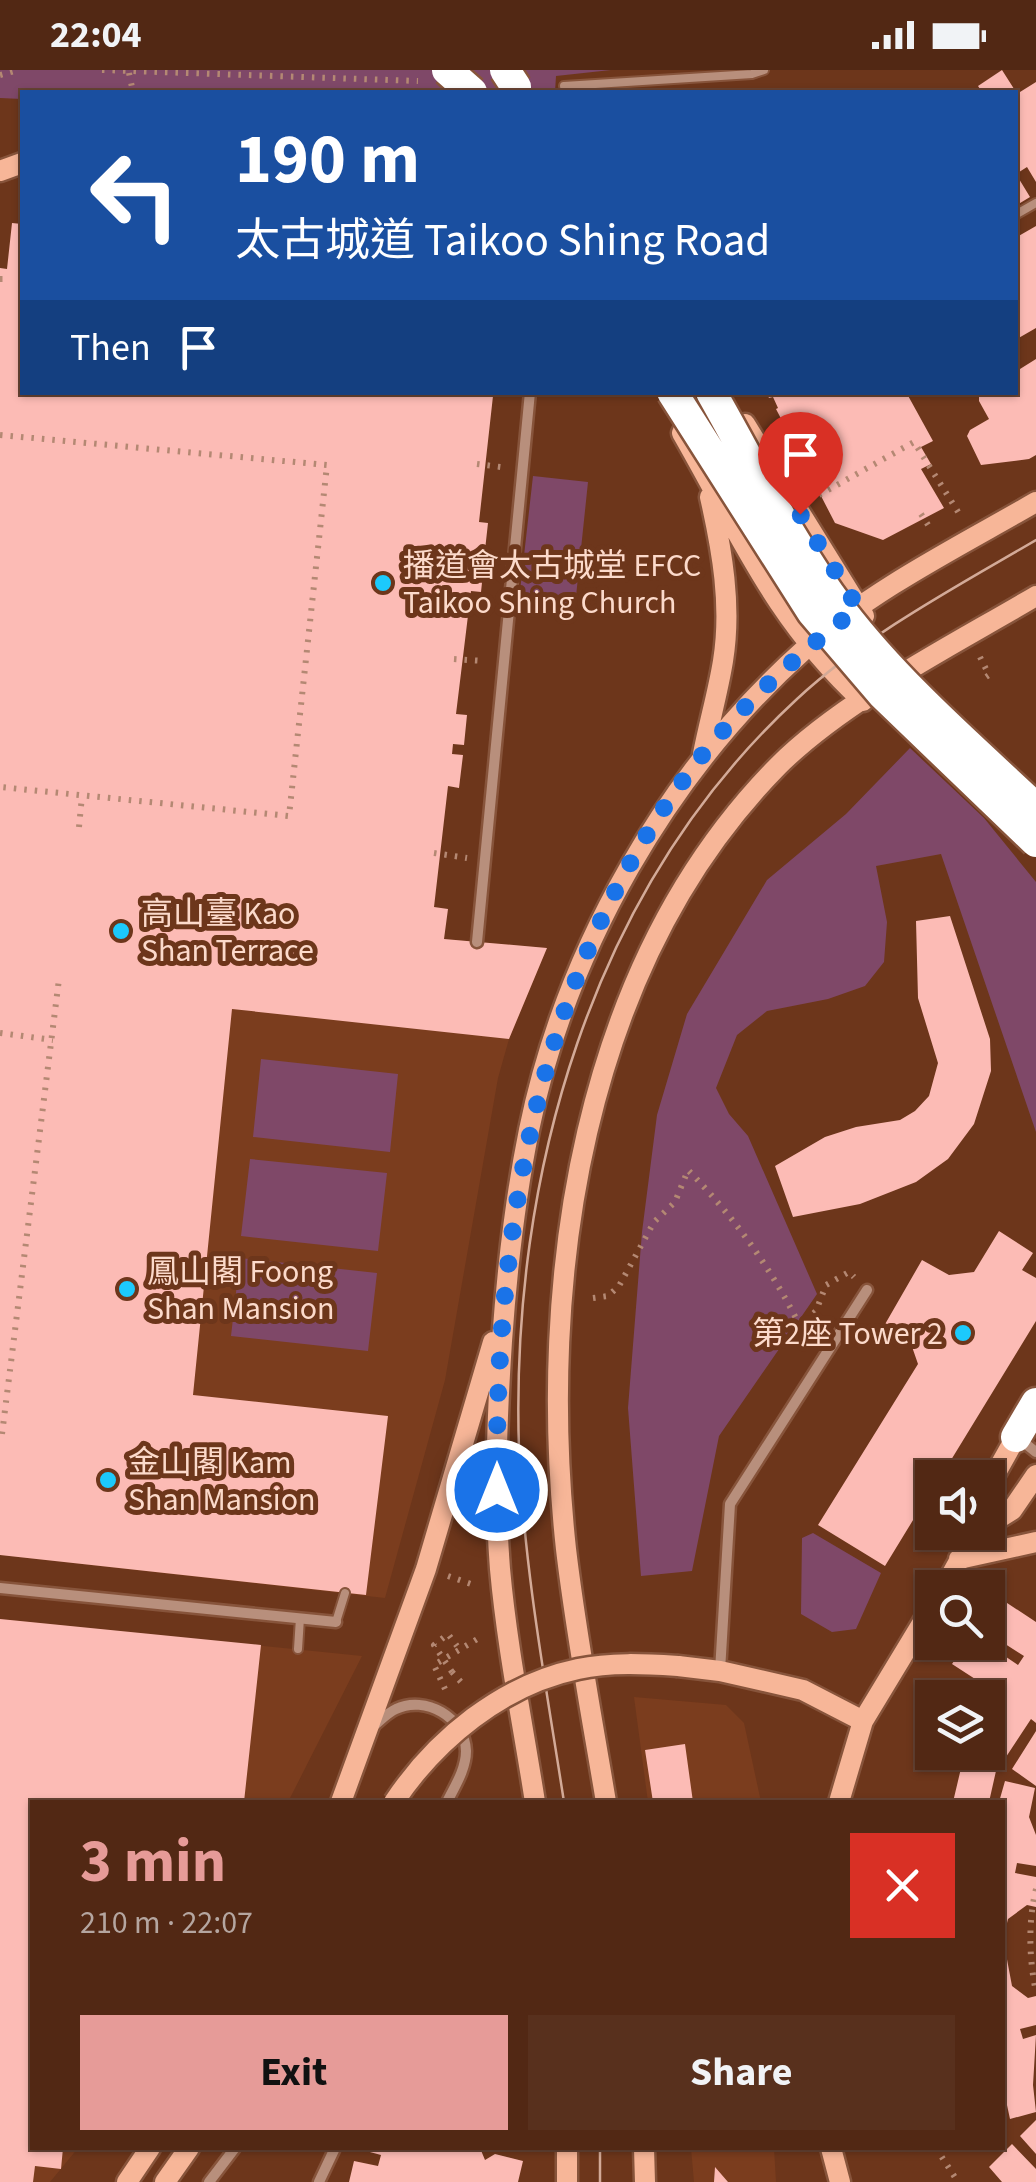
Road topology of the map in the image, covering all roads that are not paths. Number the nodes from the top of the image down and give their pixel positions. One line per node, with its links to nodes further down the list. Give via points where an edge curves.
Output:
1 (764, 70): 3 (lane)
2 (436, 76): 4 (highway, bridge)
3 (564, 86)
4 (469, 90)
5 (530, 395): 20 (street)
6 (660, 395): 10 (main road)
7 (674, 395): 19 (highway, bridge, via 812,612 883,694)
8 (713, 395): 18 (highway, bridge, via 840,609 897,678)
9 (727, 395): 13 (main road)
10 (704, 471): 14 (main road, via 765,585); 17 (main road, via 721,546 726,619)
11 (1036, 502): 13 (main road)
12 (1036, 596): 15 (main road)
13 (858, 608): 14 (main road); 15 (main road)
14 (808, 646): 16 (main road); 17 (main road)
15 (909, 672): 16 (main road)
16 (864, 700): 45 (main road, via 778,766 697,870 638,981 591,1114 565,1256 559,1452 566,1549)
17 (702, 756): 22 (main road, via 647,838 578,975 529,1128)
18 (1036, 808)
19 (1036, 842)
20 (477, 942)
21 (867, 1290): 38 (street, via 730,1504)
22 (505, 1297): 40 (main road, via 426,1569); 44 (main road, via 498,1399 500,1573)
23 (1036, 1403): 24 (highway)
24 (1026, 1444): 25 (main road)
25 (1005, 1468)
26 (1036, 1475): 27 (main road)
27 (1005, 1514)
28 (1036, 1542): 30 (main road)
29 (965, 1550): 30 (main road)
30 (959, 1559): 31 (main road)
31 (953, 1570)
32 (0, 1588): 34 (street)
33 (345, 1593): 35 (lane)
34 (300, 1618): 35 (street); 37 (lane)
35 (336, 1622)
36 (915, 1635): 39 (main road)
37 (298, 1650)
38 (720, 1670): 39 (main road, via 803,1690); 42 (main road, bridge, via 631,1663 578,1669 506,1696 437,1748)
39 (863, 1721): 46 (main road)
40 (370, 1729): 41 (main road); 43 (street, via 413,1704 457,1724 464,1764)
41 (342, 1800)
42 (396, 1800)
43 (448, 1800)
44 (534, 1800)
45 (606, 1800)
46 (841, 1800)
47 (187, 2150): 53 (main road)
48 (233, 2150): 54 (street)
49 (335, 2150): 55 (street)
50 (567, 2150): 56 (main road)
51 (644, 2150): 57 (main road)
52 (832, 2150): 58 (main road)
53 (165, 2182)
54 (209, 2182)
55 (319, 2182)
56 (567, 2182)
57 (645, 2182)
58 (840, 2182)

